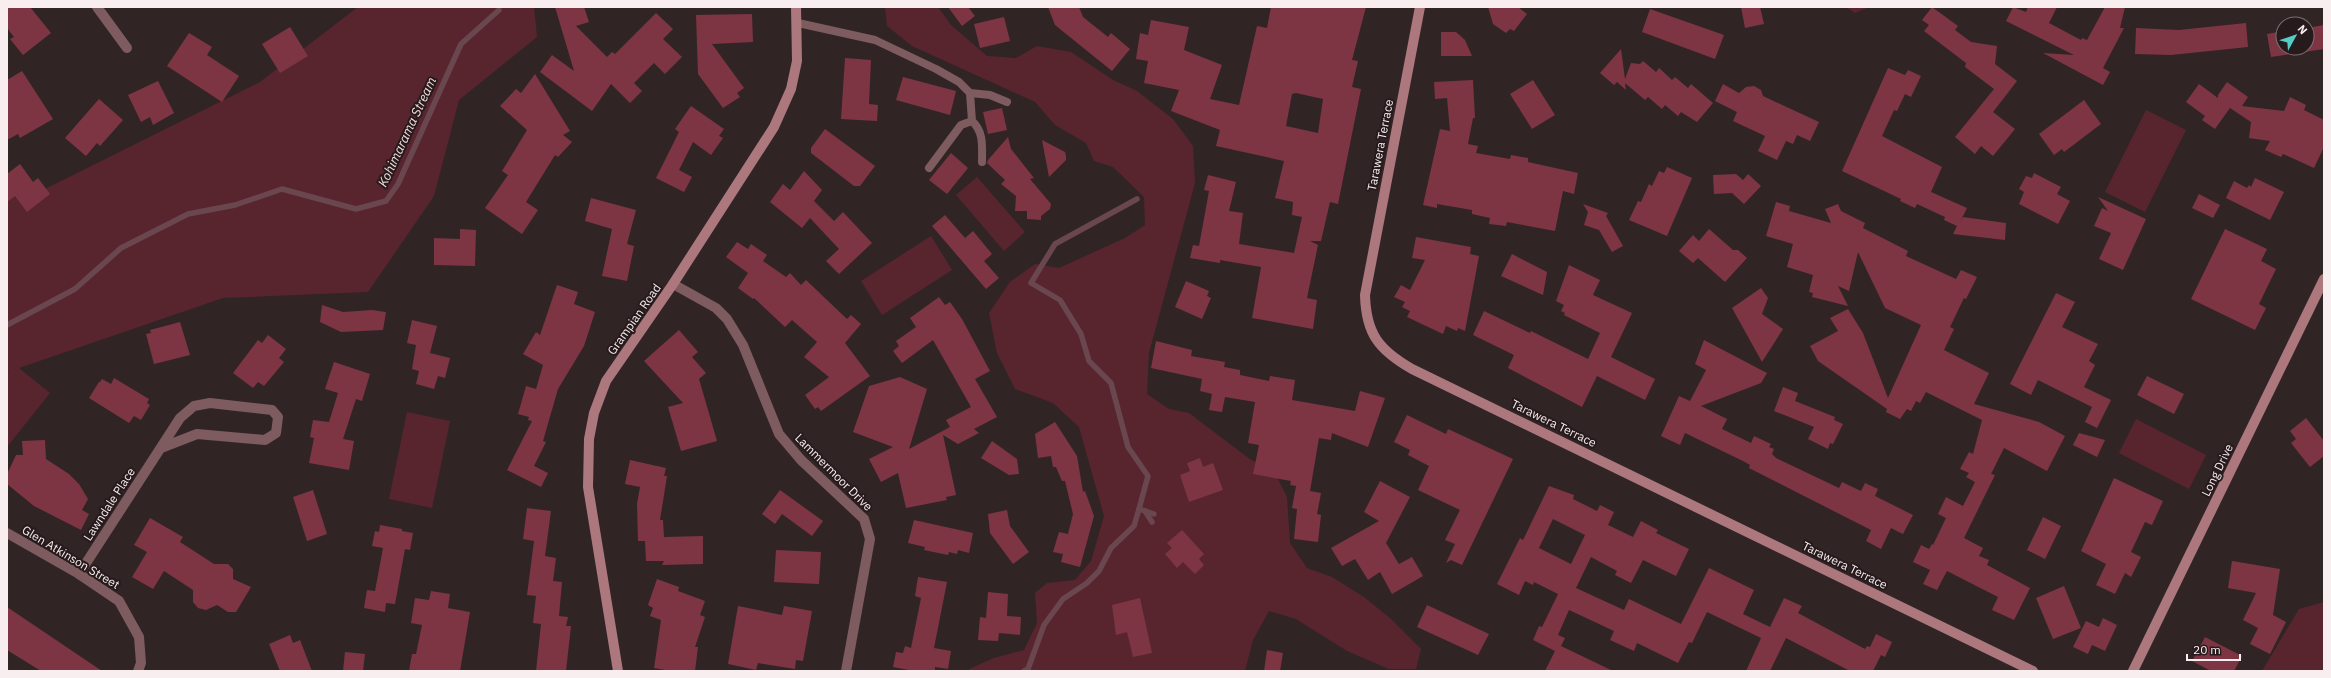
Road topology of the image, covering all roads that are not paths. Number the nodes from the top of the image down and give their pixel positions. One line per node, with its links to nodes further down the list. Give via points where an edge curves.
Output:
1 (97, 7): 5 (street)
2 (796, 7): 4 (street, Grampian Road)
3 (1420, 7): 19 (street, Tarawera Terrace, via 1365,295 1367,322 1380,345 1412,369)
4 (798, 24): 6 (lane, via 875,40 936,69 959,82); 12 (street, Grampian Road, via 797,61 791,89 774,127)
5 (127, 48)
6 (970, 93): 7 (lane, via 990,95); 8 (lane)
7 (1007, 102)
8 (972, 121): 9 (lane, via 982,137); 10 (lane, via 961,125)
9 (982, 162)
10 (929, 168)
11 (2324, 279): 20 (street, Long Drive)
12 (673, 284): 17 (street, Grampian Road, via 606,381 594,413 589,439 588,487); 18 (street, Lammermoor Drive, via 716,308 727,319 744,344 779,434 801,460 864,519 870,539)
13 (161, 448): 13 (street, Lawndale Place, via 196,434 265,440 276,433 278,417 272,410 210,403 194,406 180,418); 15 (street, Lawndale Place)
14 (7, 533): 15 (street, Glen Atkinson Street)
15 (79, 574): 16 (street, Glen Atkinson Street, via 119,601 139,638)
16 (138, 671)
17 (618, 671)
18 (846, 671)
19 (2033, 671)
20 (2133, 671)

